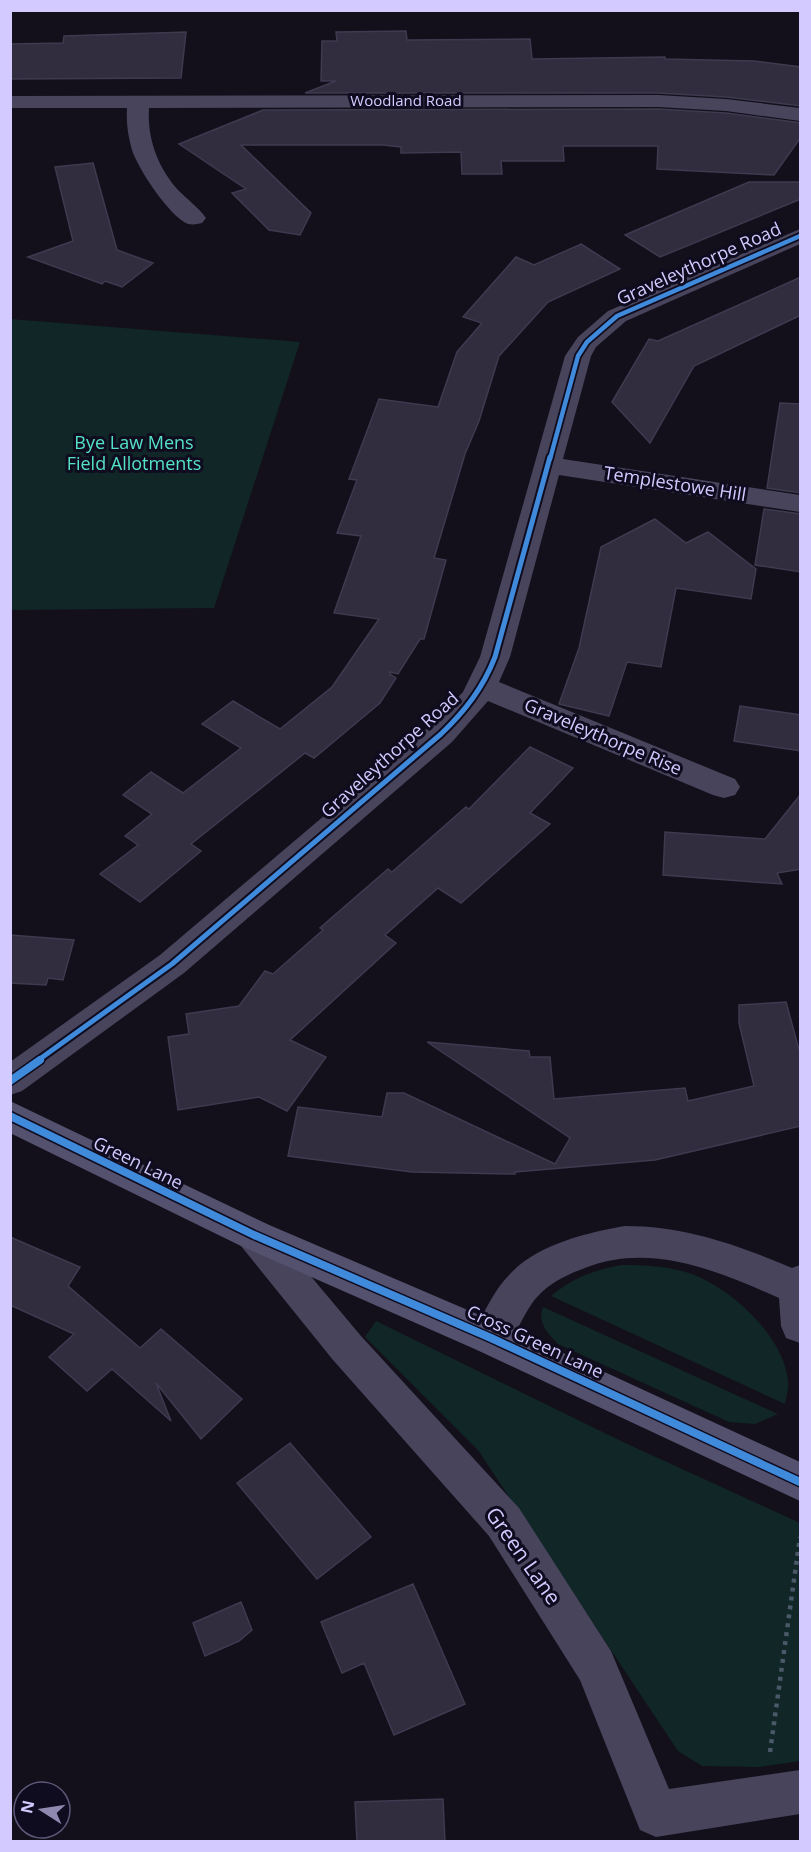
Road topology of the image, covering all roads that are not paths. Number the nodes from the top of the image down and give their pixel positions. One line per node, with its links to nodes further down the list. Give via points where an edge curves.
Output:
1 (138, 101): 2 (street, Woodland Road); 3 (street, Woodland Road, via 658,101); 4 (street, via 137,130 146,159 163,188)
2 (10, 102)
3 (801, 115)
4 (194, 218)
5 (801, 236): 6 (street, Graveleythorpe Road, via 636,306 601,328 578,356)
6 (549, 465): 7 (street, Templestowe Hill); 8 (street, Graveleythorpe Road)
7 (801, 504)
8 (483, 687): 9 (street, Graveleythorpe Rise); 10 (street, Graveleythorpe Road, via 441,734 172,964)
9 (724, 787)
10 (10, 1081)
11 (10, 1116): 12 (street, Green Lane)
12 (254, 1235): 15 (street, Cross Green Lane); 18 (street, Green Lane, via 347,1348 504,1522 596,1666)
13 (799, 1285): 14 (street); 15 (street, via 688,1245 650,1240 614,1243 579,1252 548,1267 520,1289)
14 (801, 1326)
15 (491, 1338): 16 (street, Cross Green Lane)
16 (801, 1482)
17 (782, 1795): 18 (street, Green Lane)
18 (657, 1828)

